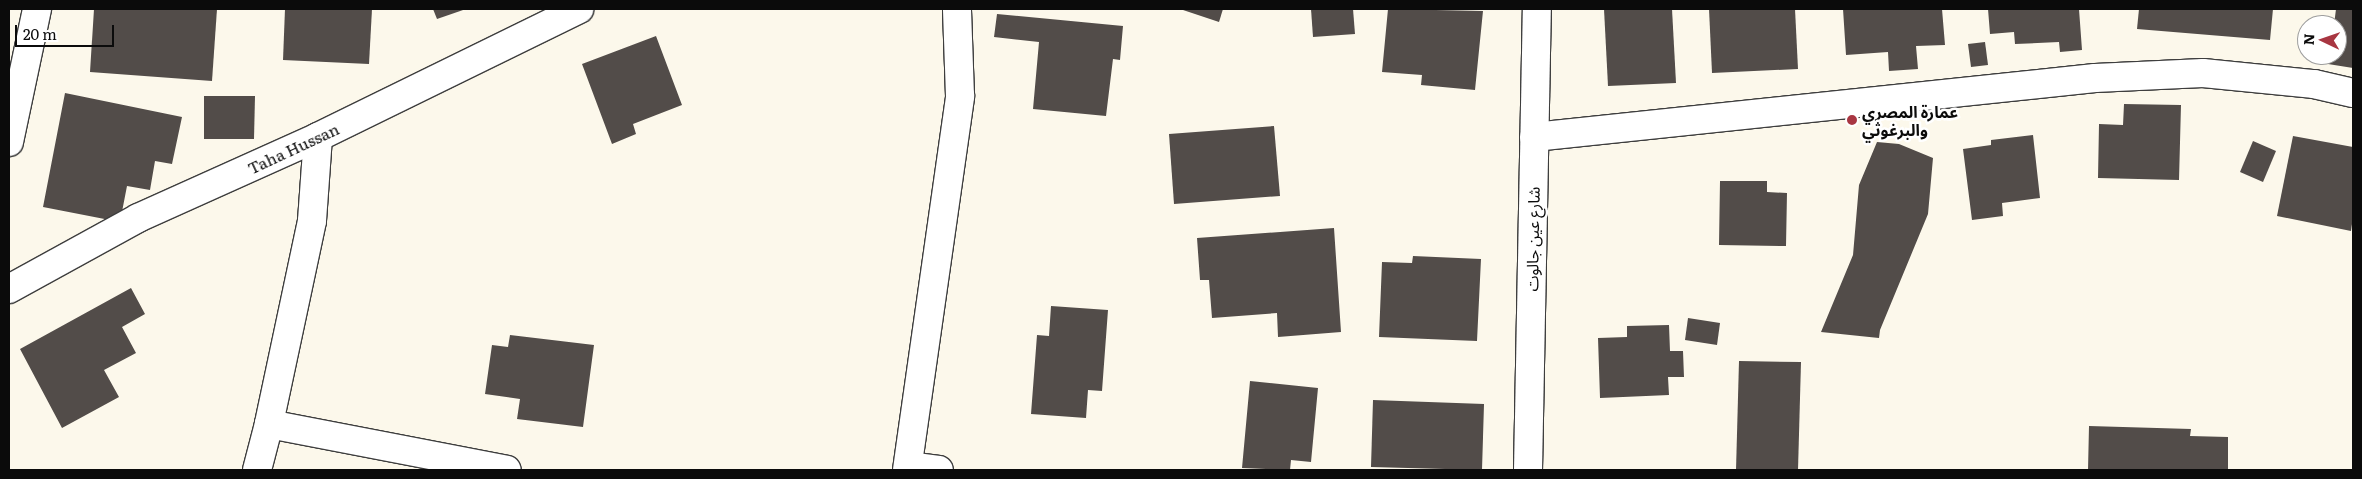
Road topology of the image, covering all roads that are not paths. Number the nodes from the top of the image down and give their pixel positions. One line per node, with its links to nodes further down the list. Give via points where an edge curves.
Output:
1 (37, 9): 8 (street)
2 (579, 9): 6 (street, Taha Hussan)
3 (957, 9): 11 (street, via 960,96)
4 (1537, 9): 7 (street, شارع عين جالوت)
5 (2353, 93): 7 (street, via 2314,84 2203,73 2095,78)
6 (318, 137): 9 (street, Taha Hussan, via 138,218); 10 (street, via 312,221)
7 (1534, 137): 15 (street, شارع عين جالوت)
8 (9, 142)
9 (9, 289)
10 (269, 424): 12 (street); 13 (street)
11 (908, 468): 14 (street)
12 (258, 470)
13 (507, 470)
14 (939, 470)
15 (1528, 470)

